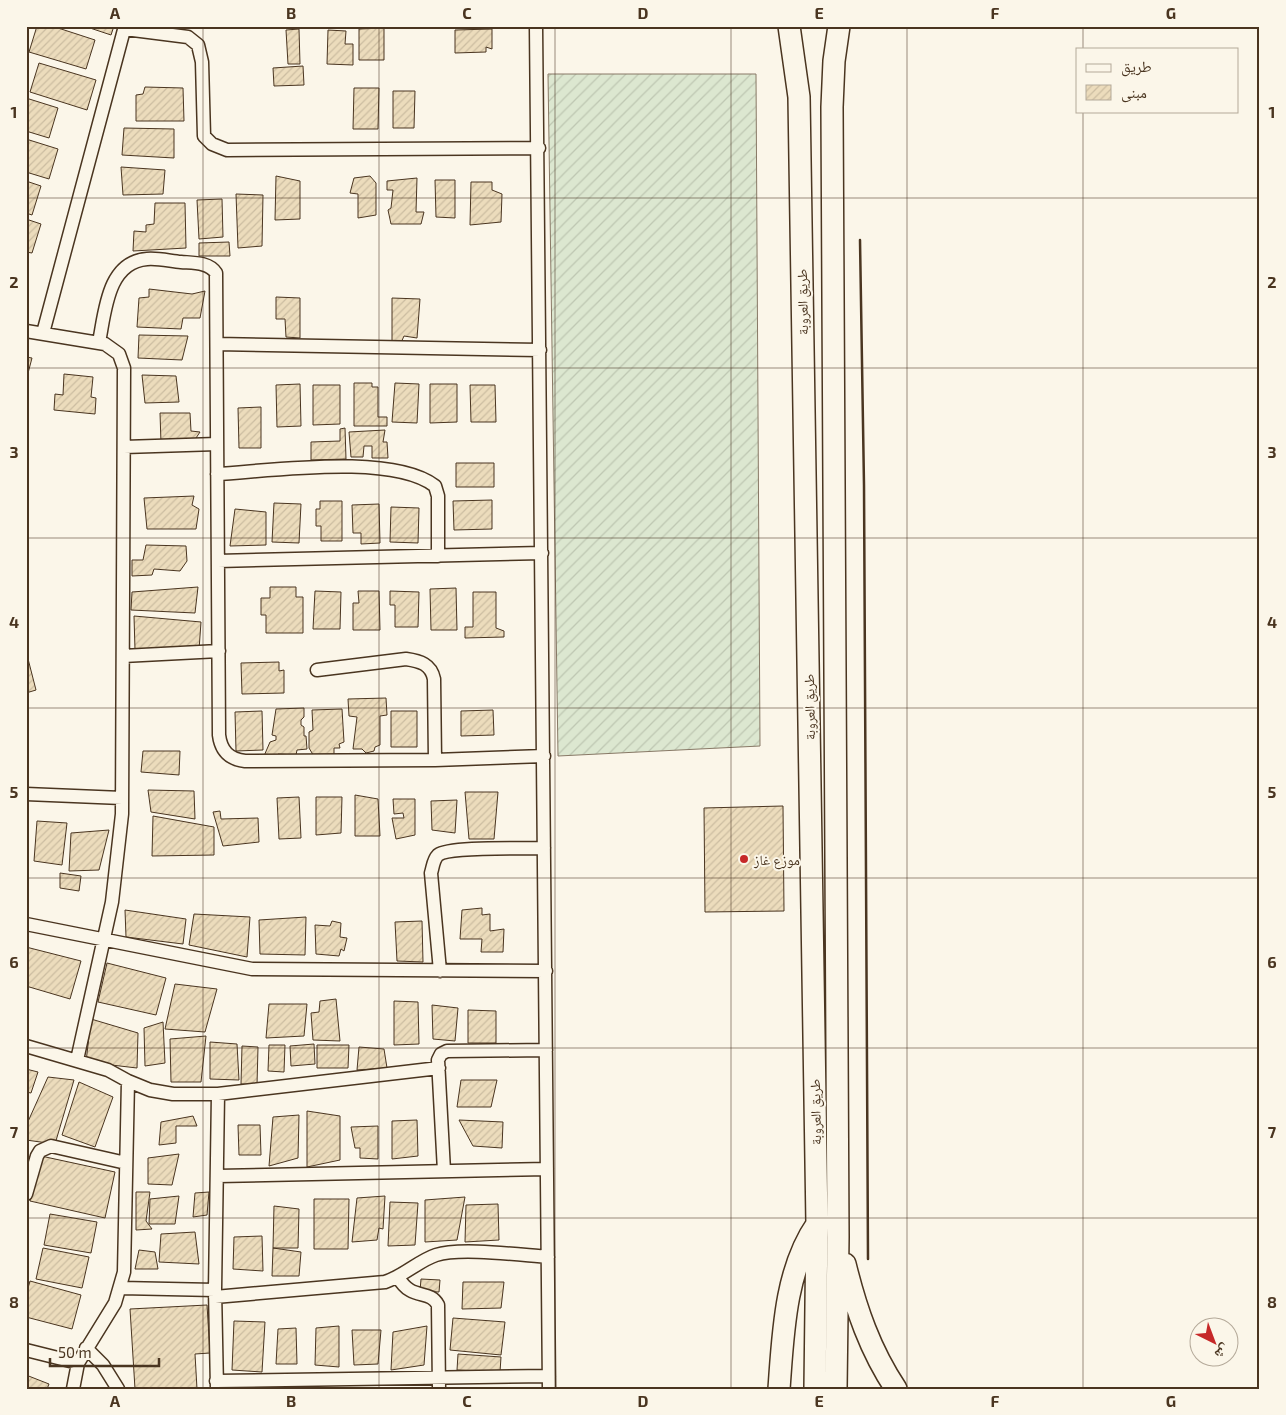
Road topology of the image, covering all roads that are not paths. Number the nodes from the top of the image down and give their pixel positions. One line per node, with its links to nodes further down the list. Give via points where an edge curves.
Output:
1 (536, 26): 5 (street)
2 (789, 26): 40 (highway, طريق العروبة, via 799,97)
3 (839, 26): 41 (highway, طريق العروبة, via 832,99)
4 (125, 28): 5 (street, via 188,37 198,44 202,62 204,136 212,144 227,150); 7 (street)
5 (539, 148): 10 (street)
6 (26, 331): 7 (street)
7 (43, 333): 8 (street)
8 (99, 342): 9 (street, via 114,282 128,266 148,259 203,264 214,269 218,277); 12 (street, via 115,350 123,362)
9 (217, 344): 10 (street); 11 (street)
10 (540, 350): 14 (street)
11 (217, 444): 12 (street); 13 (street)
12 (124, 447): 18 (street)
13 (217, 474): 15 (street, via 370,467 419,477 435,486 438,496); 16 (street)
14 (542, 553): 15 (street); 20 (street)
15 (438, 556): 16 (street)
16 (218, 561): 17 (street)
17 (218, 651): 18 (street); 21 (street, via 219,735 224,751 230,757 245,761)
18 (123, 656): 23 (street)
19 (317, 670): 21 (street, via 406,659 428,666 434,679)
20 (544, 756): 21 (street); 24 (street)
21 (435, 760)
22 (26, 794): 23 (street)
23 (122, 798): 26 (street, via 112,902)
24 (544, 848): 27 (street); 28 (street, via 459,850 438,855 431,873)
25 (26, 924): 26 (street)
26 (104, 940): 28 (street, via 252,969); 31 (street)
27 (546, 970): 28 (street); 30 (street)
28 (440, 971)
29 (26, 1046): 31 (street)
30 (546, 1050): 32 (street, via 447,1051 439,1057); 36 (street)
31 (76, 1060): 33 (street, via 108,1070)
32 (439, 1068): 34 (street); 37 (street)
33 (128, 1081): 34 (street, via 161,1092); 35 (street)
34 (218, 1094): 38 (street)
35 (126, 1162): 39 (street, via 51,1146 37,1156); 44 (street)
36 (547, 1169): 37 (street); 42 (street)
37 (444, 1171): 38 (street)
38 (218, 1176): 45 (street)
39 (26, 1194)
40 (817, 1224): 54 (highway, via 796,1268); 55 (highway, طريق العروبة)
41 (838, 1237): 56 (highway, طريق العروبة); 57 (highway, via 866,1333)
42 (548, 1257): 43 (street, via 450,1252 430,1258); 49 (street)
43 (398, 1277): 45 (street, via 379,1283); 50 (street, via 406,1290 429,1297 438,1305)
44 (121, 1288): 45 (street); 46 (street)
45 (215, 1294): 51 (street)
46 (86, 1348): 48 (street); 53 (street, via 103,1365)
47 (26, 1350): 48 (street)
48 (78, 1363): 52 (street)
49 (549, 1382): 50 (street)
50 (439, 1383): 51 (street)
51 (216, 1385)
52 (73, 1389)
53 (118, 1389)
54 (779, 1389)
55 (815, 1389)
56 (836, 1389)
57 (896, 1389)

